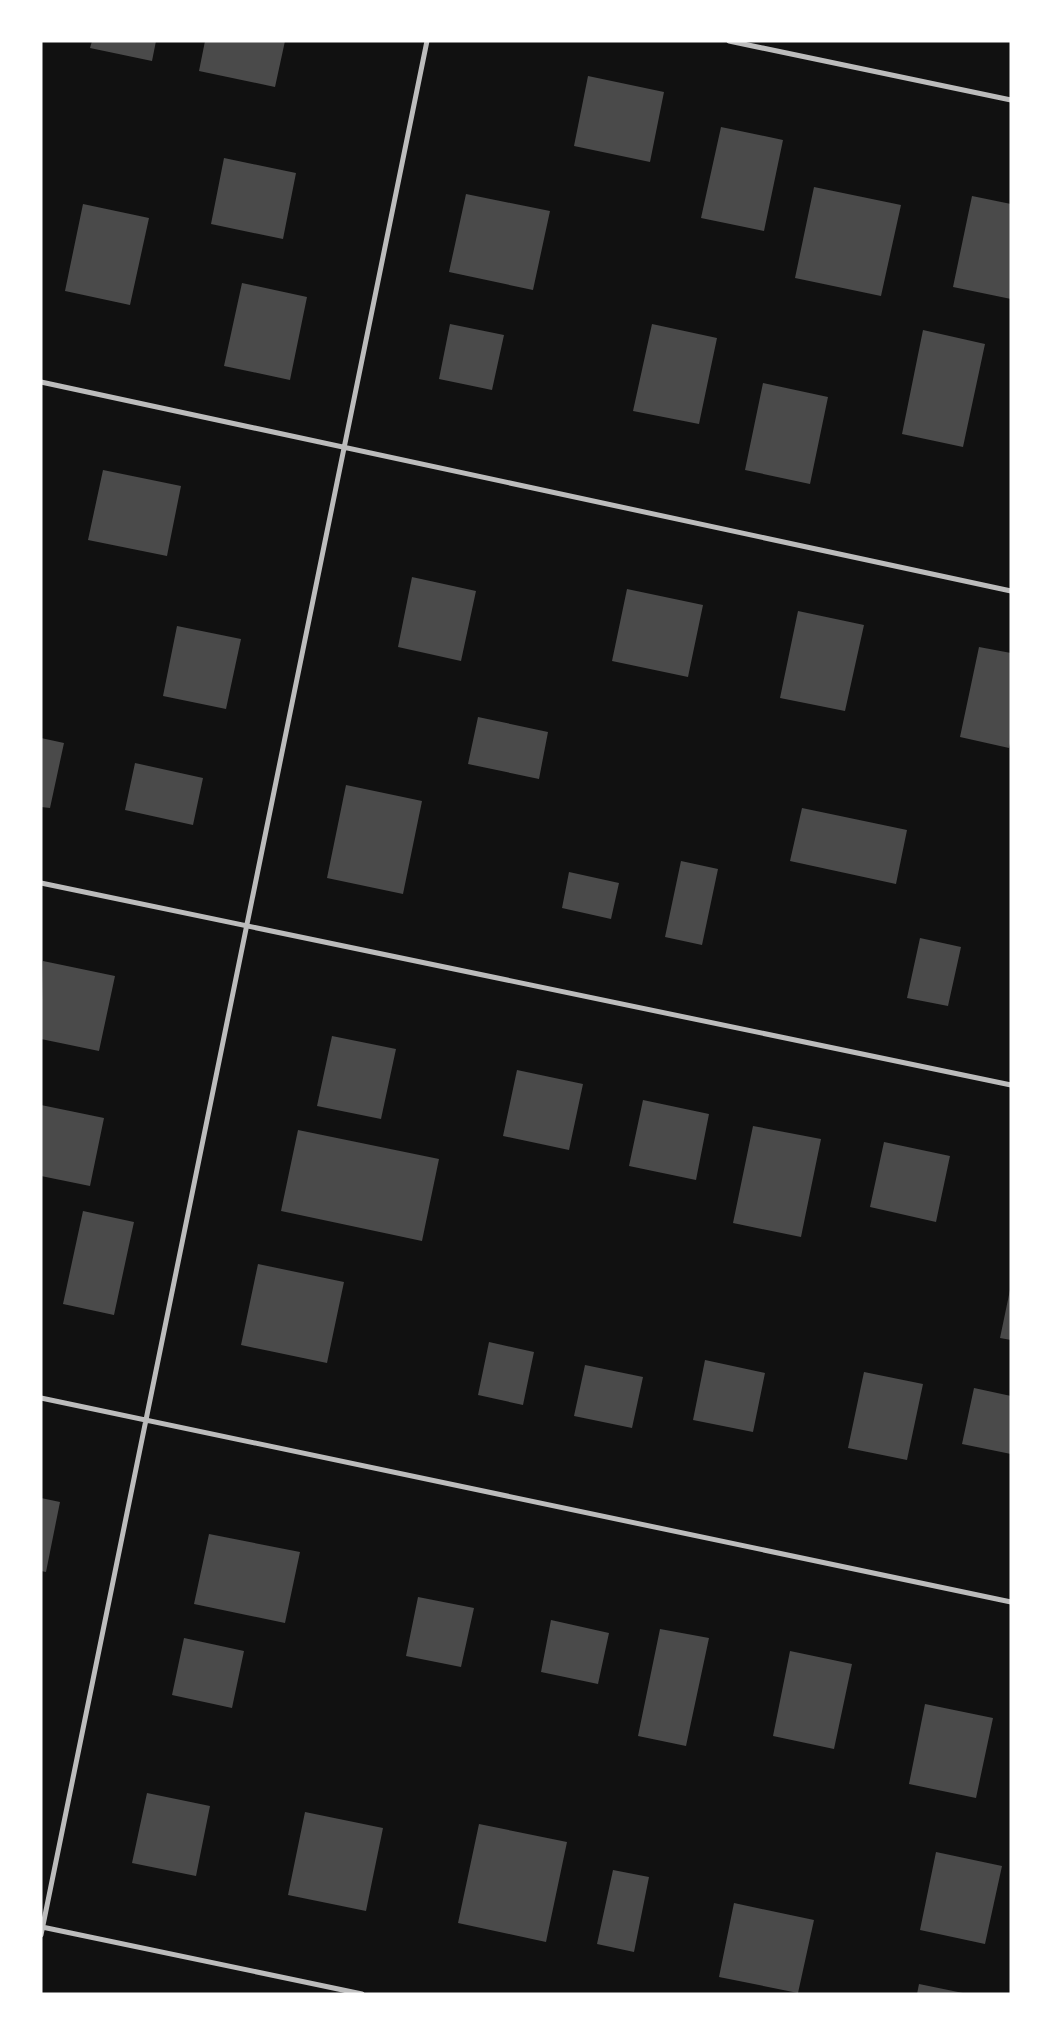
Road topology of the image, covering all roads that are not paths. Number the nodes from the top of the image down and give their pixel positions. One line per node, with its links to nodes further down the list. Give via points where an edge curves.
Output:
1 (427, 41): 5 (street)
2 (729, 41): 3 (street)
3 (1011, 100)
4 (41, 382): 5 (street)
5 (345, 447): 6 (street); 8 (street)
6 (1011, 591)
7 (41, 883): 8 (street)
8 (247, 926): 9 (street); 11 (street)
9 (1011, 1085)
10 (41, 1398): 11 (street)
11 (146, 1420): 12 (street); 13 (street)
12 (1011, 1602)
13 (42, 1928): 14 (street); 15 (street)
14 (41, 1935)
15 (362, 1994)

